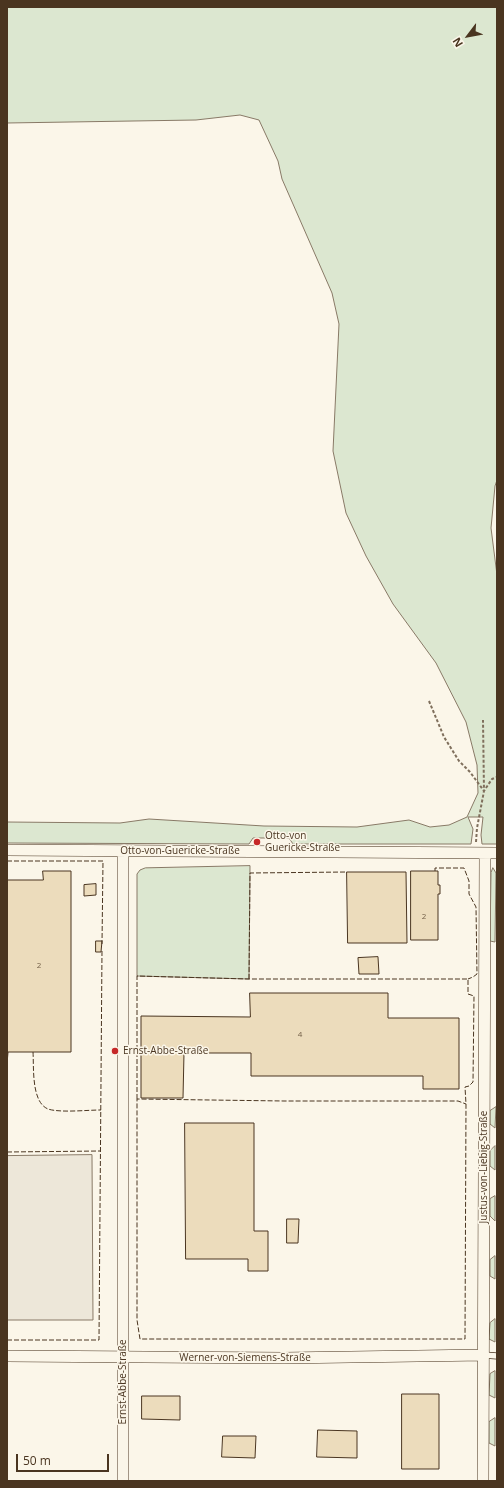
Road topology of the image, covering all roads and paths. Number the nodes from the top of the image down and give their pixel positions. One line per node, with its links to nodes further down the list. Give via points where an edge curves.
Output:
1 (429, 701): 4 (path, via 444,736 459,761)
2 (483, 720): 4 (path)
3 (497, 777): 4 (path, via 492,779)
4 (484, 791): 7 (path, via 477,828)
5 (7, 850): 6 (street, Otto-von-Guericke-Straße)
6 (123, 851): 7 (street, Otto-von-Guericke-Straße); 12 (street, Ernst-Abbe-Straße)
7 (480, 853): 8 (street, Otto-von-Guericke-Straße); 9 (street, Justus-von-Liebig-Straße)
8 (497, 853)
9 (484, 1355): 11 (lane); 12 (street, Werner-von-Siemens-Straße); 14 (street, Justus-von-Liebig-Straße)
10 (7, 1356): 12 (street, Werner-von-Siemens-Straße)
11 (497, 1356)
12 (123, 1358): 13 (street, Ernst-Abbe-Straße)
13 (123, 1481)
14 (483, 1481)

